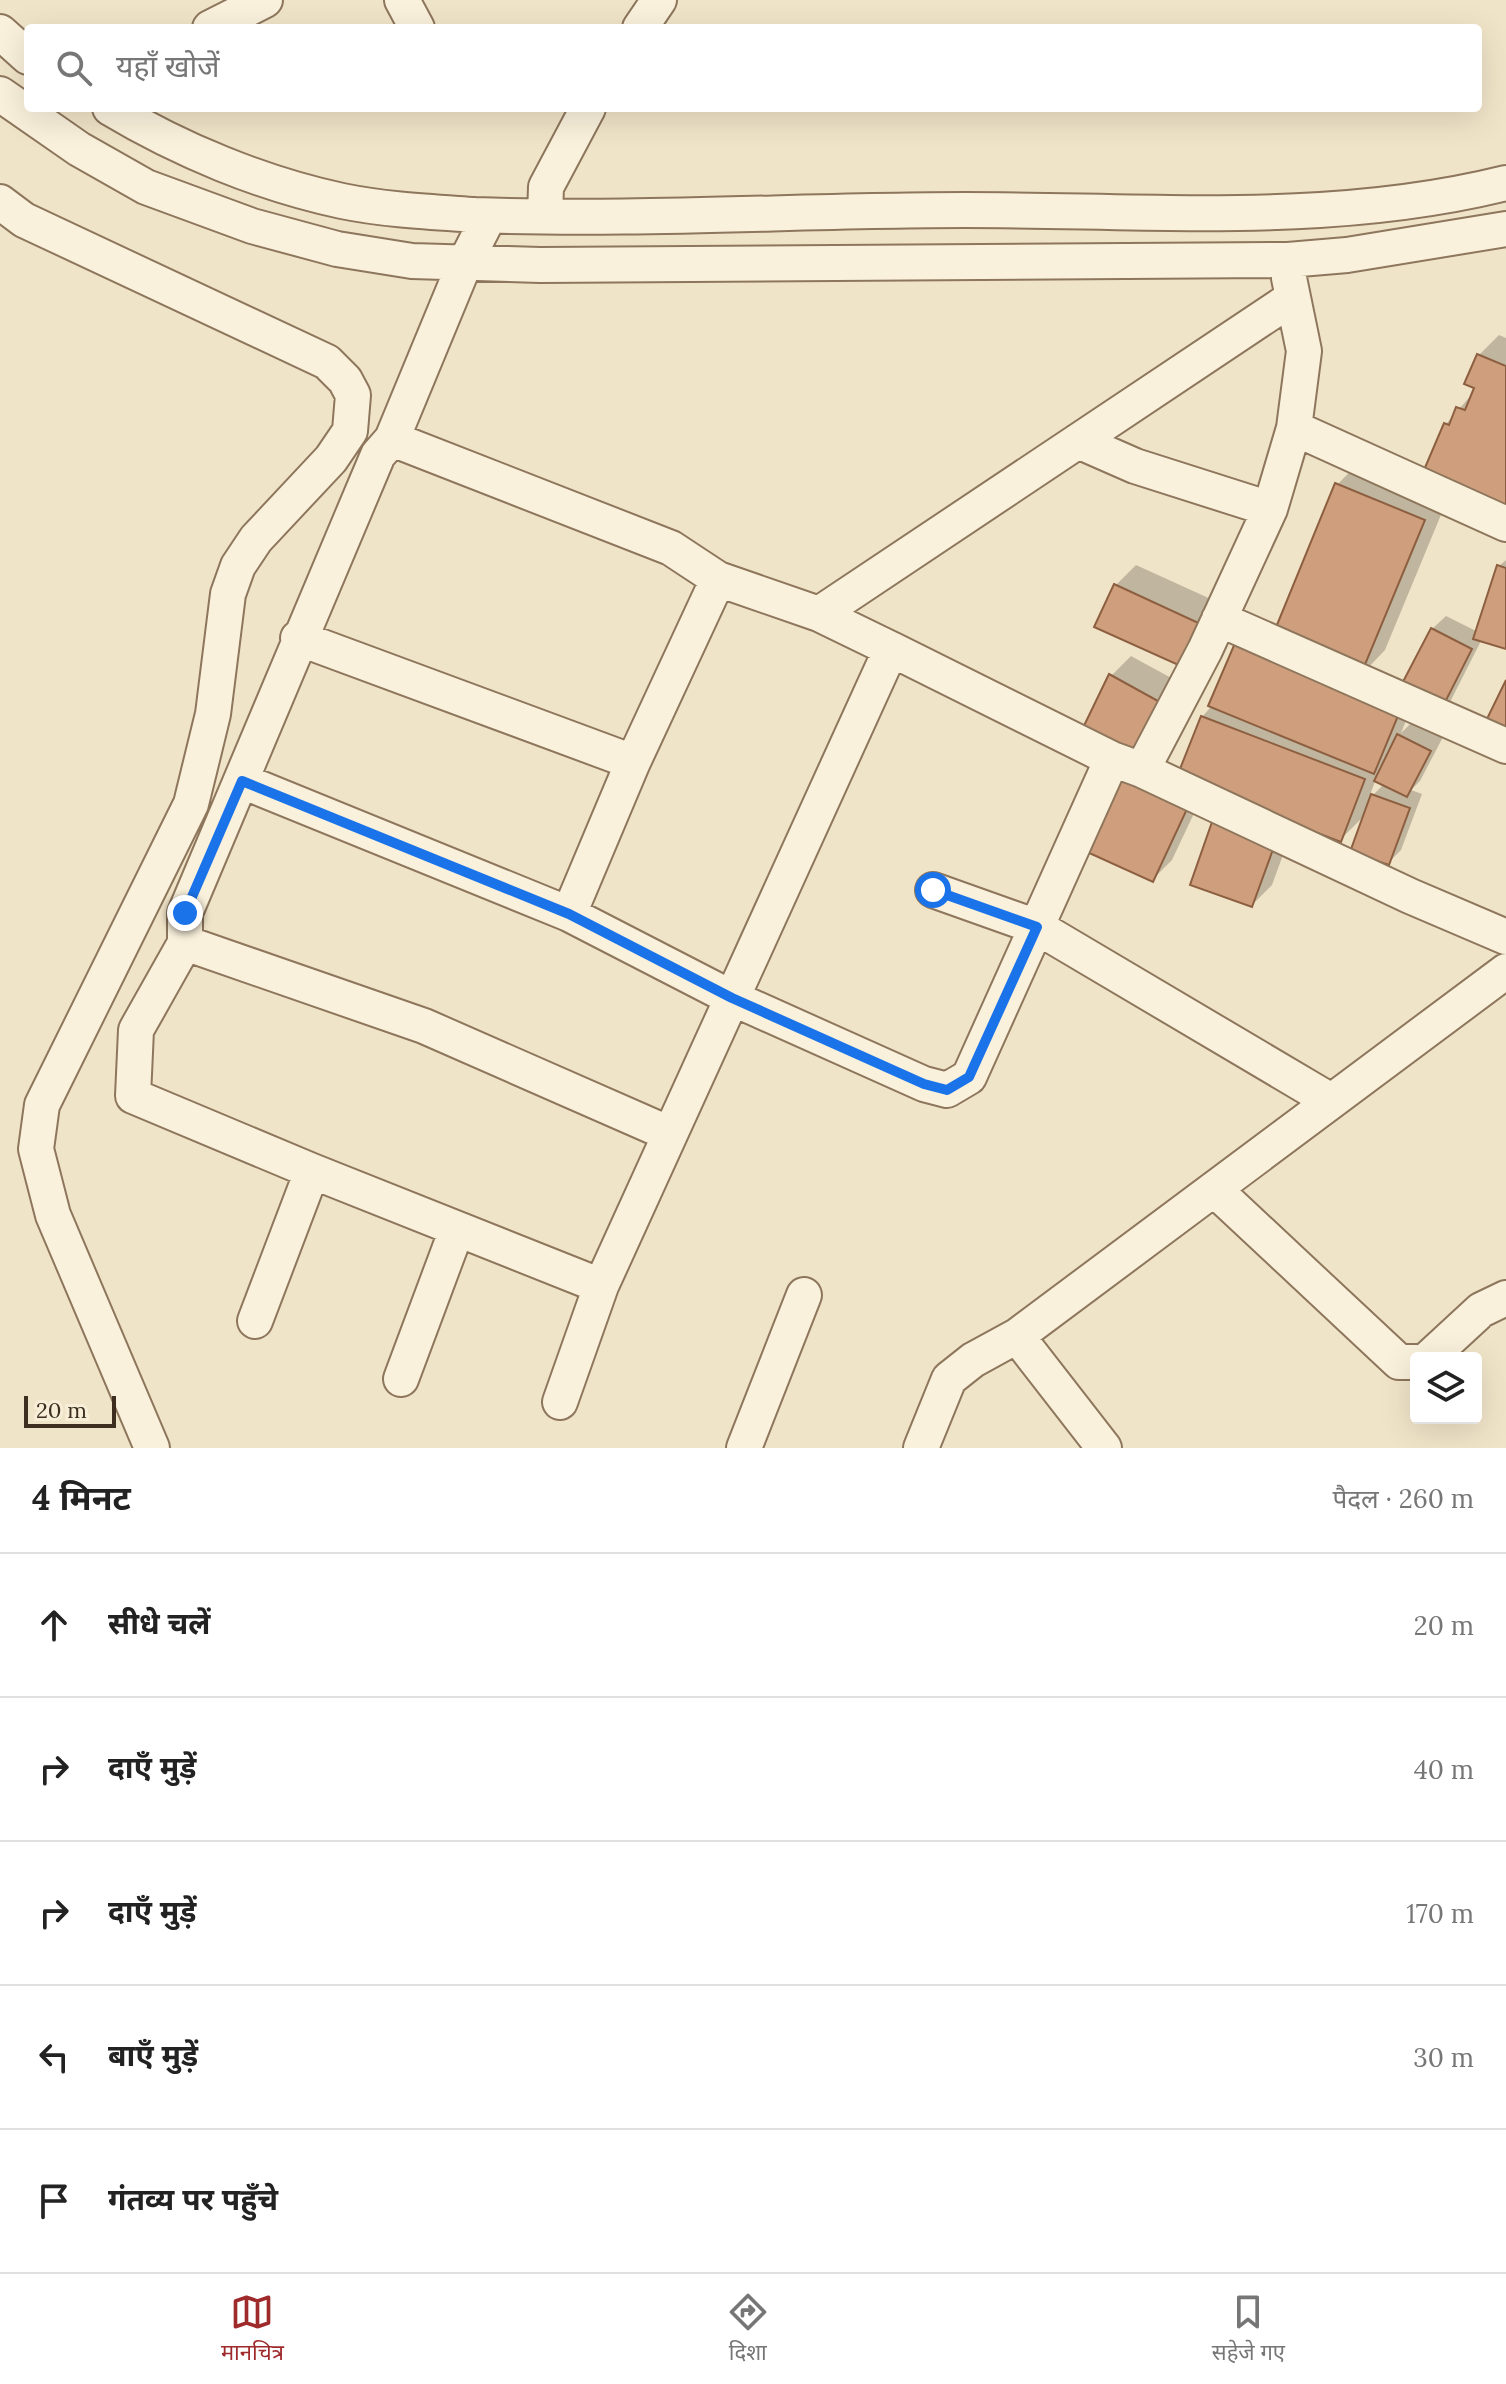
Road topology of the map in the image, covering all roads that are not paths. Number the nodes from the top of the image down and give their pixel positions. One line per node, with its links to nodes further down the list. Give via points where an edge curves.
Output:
1 (265, 0): 4 (street)
2 (402, 0): 5 (street)
3 (659, 0): 6 (street)
4 (218, 24)
5 (415, 24)
6 (643, 24)
7 (0, 32): 8 (street)
8 (24, 53)
9 (0, 94): 10 (street)
10 (24, 111)
11 (26, 112): 23 (street, via 146,187 252,226 337,249)
12 (118, 112): 18 (street, via 189,149 340,200)
13 (586, 112): 19 (street, via 546,187)
14 (1506, 183): 16 (street, via 1438,198)
15 (0, 202): 60 (street, via 24,220 327,362 353,395 354,413 344,440 238,566 228,594 213,714 191,804 42,1105 36,1129 53,1215)
16 (1287, 212): 17 (street); 21 (street)
17 (698, 215): 19 (street); 22 (street)
18 (489, 216): 19 (street); 23 (street)
19 (545, 216)
20 (1506, 229): 21 (street)
21 (1288, 260): 22 (street); 24 (street)
22 (699, 264): 23 (street)
23 (464, 265): 26 (street)
24 (1291, 299): 25 (street, via 1304,351); 27 (street)
25 (1294, 428): 28 (street); 29 (street)
26 (392, 439): 30 (street, via 671,548); 33 (street, via 378,455)
27 (1078, 441): 28 (street, via 1135,466); 31 (street)
28 (1270, 509): 32 (street)
29 (1506, 524)
30 (718, 579): 31 (street); 36 (street)
31 (819, 614): 34 (street)
32 (1219, 619): 35 (street); 37 (street)
33 (298, 638): 36 (street); 38 (street)
34 (891, 649): 37 (street); 45 (street)
35 (1506, 746)
36 (633, 762): 40 (street)
37 (1127, 765): 41 (street); 42 (street)
38 (242, 781): 40 (street); 43 (street, via 185,913)
39 (933, 890): 41 (street)
40 (569, 914): 45 (street)
41 (1037, 927): 45 (street, via 969,1077 947,1090); 46 (street)
42 (1506, 937)
43 (185, 943): 47 (street, via 424,1026); 48 (street, via 136,1030 133,1096)
44 (1506, 971): 46 (street)
45 (732, 998): 47 (street)
46 (1331, 1101): 49 (street)
47 (670, 1134): 51 (street)
48 (312, 1171): 50 (street); 54 (street)
49 (1214, 1189): 55 (street); 57 (street, via 1399,1362)
50 (457, 1229): 51 (street); 58 (street)
51 (601, 1286): 59 (street)
52 (804, 1295): 61 (street)
53 (1506, 1298): 56 (street, via 1481,1310)
54 (255, 1321)
55 (1017, 1336): 62 (street, via 949,1379); 63 (street)
56 (1436, 1352)
57 (1410, 1362)
58 (401, 1379)
59 (560, 1402)
60 (152, 1448)
61 (744, 1448)
62 (921, 1448)
63 (1104, 1448)

